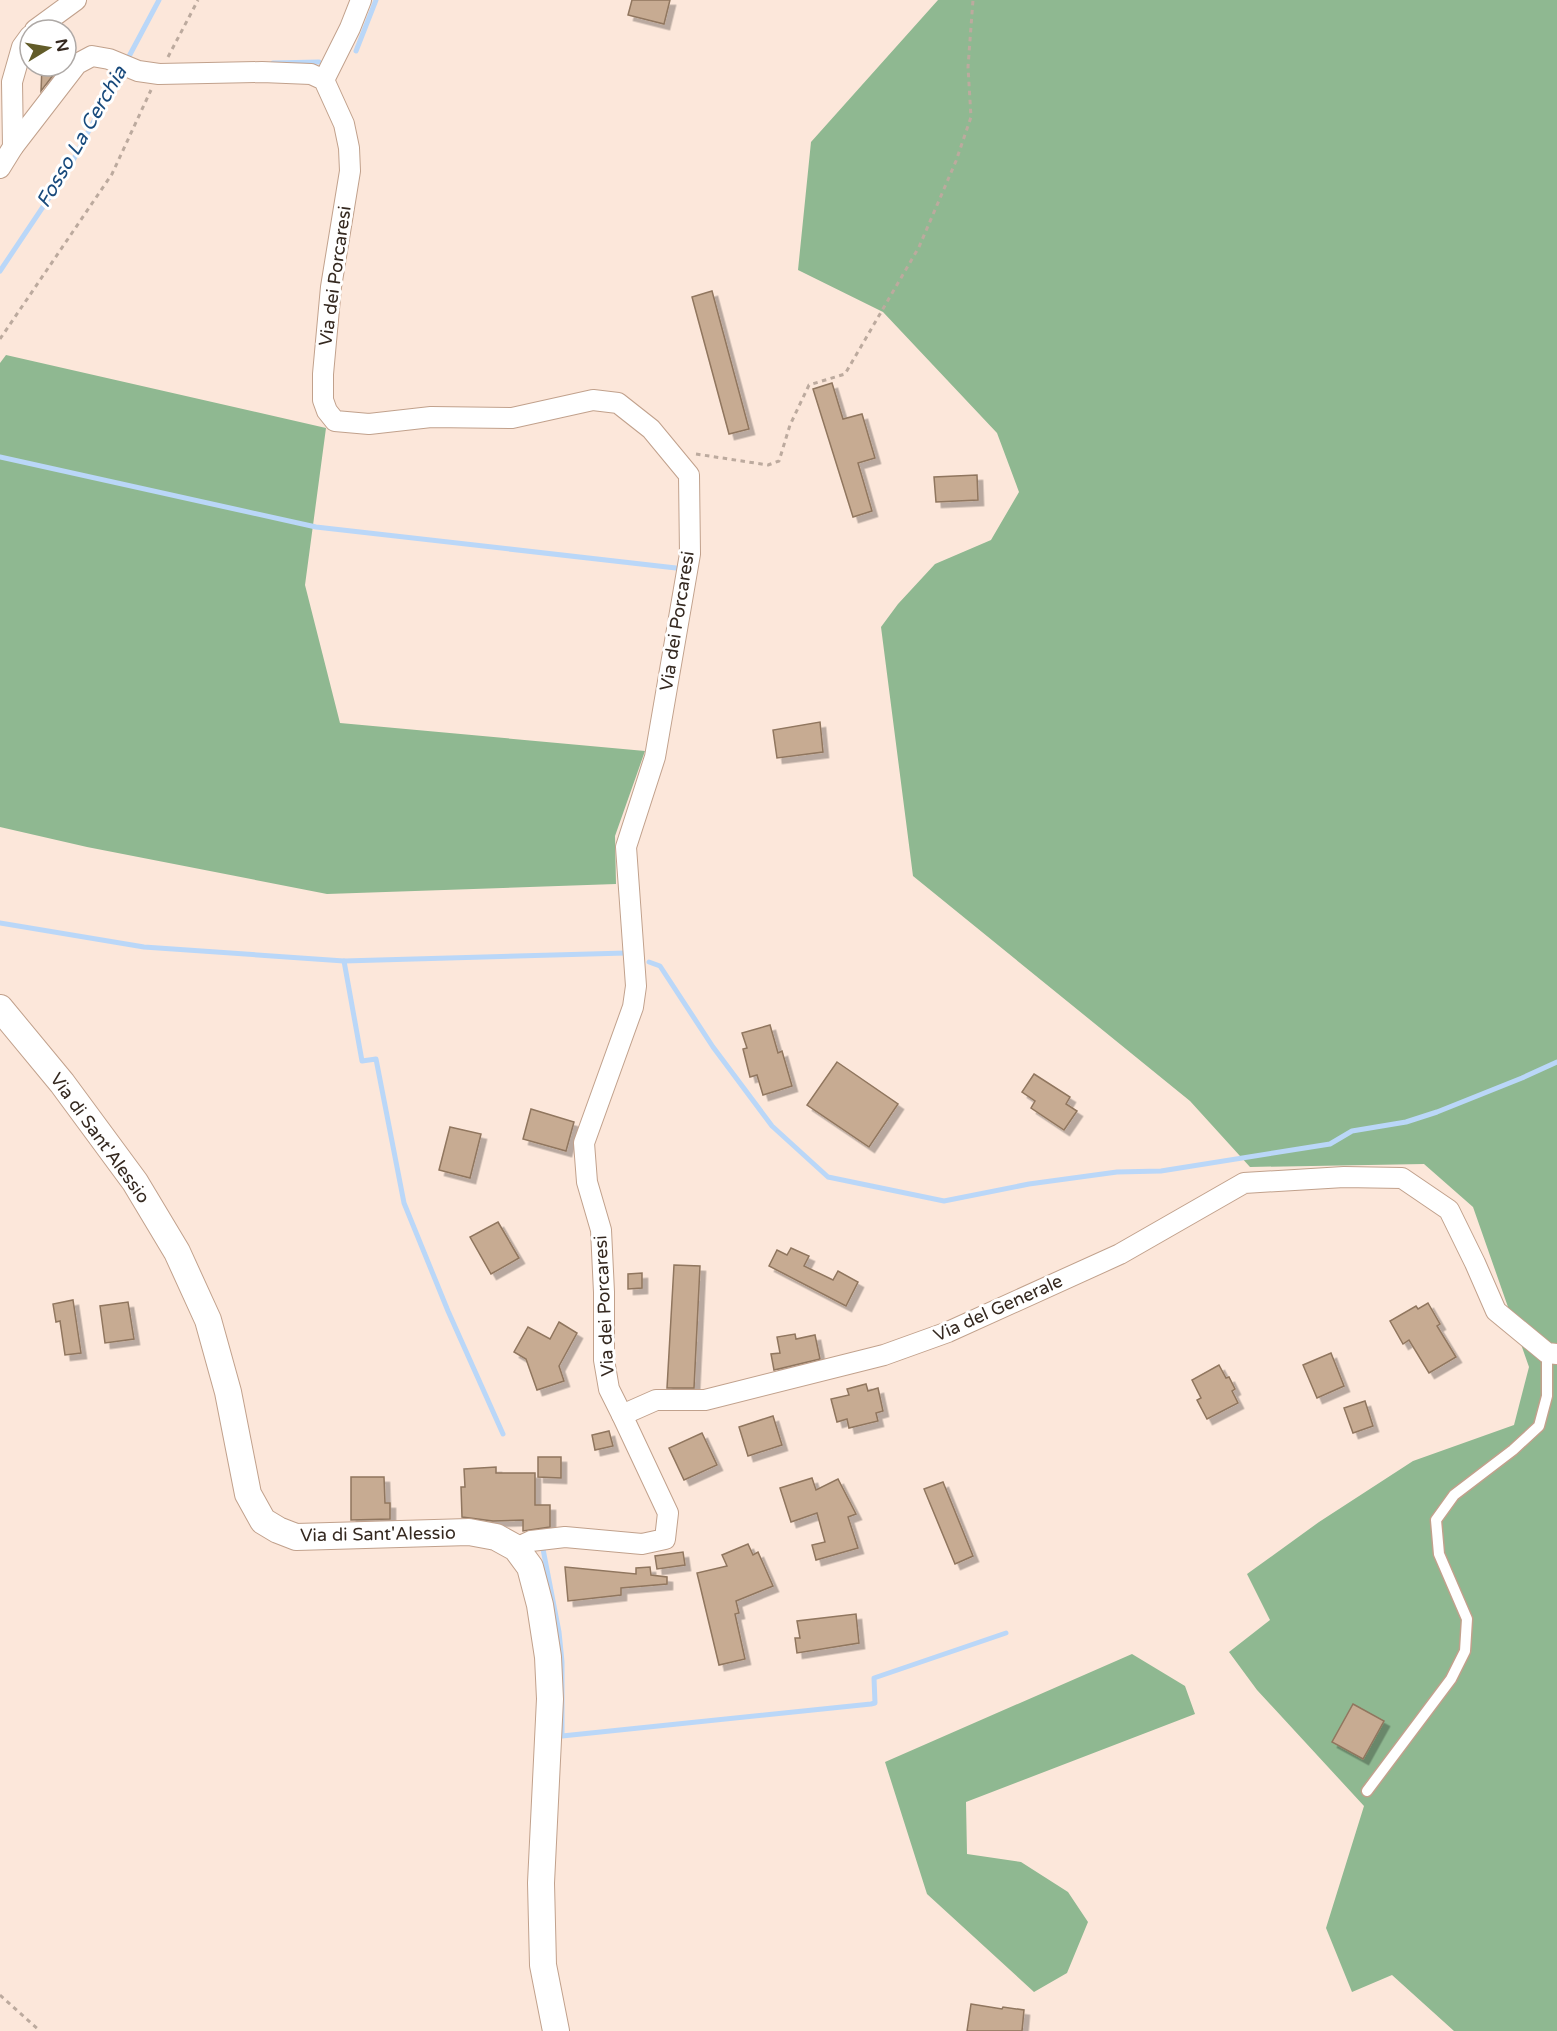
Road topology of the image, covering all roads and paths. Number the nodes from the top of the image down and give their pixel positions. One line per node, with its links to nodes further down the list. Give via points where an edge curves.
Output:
1 (76, 0): 5 (street)
2 (198, 0): 7 (path)
3 (361, 0): 8 (street)
4 (973, 0): 12 (path, via 968,67 971,117 956,161 919,247 845,374 809,385 779,461 768,465)
5 (51, 18)
6 (18, 61): 9 (street, via 12,82)
7 (159, 74): 8 (street, via 262,72 310,74); 9 (street, via 92,56 77,64); 11 (path, via 112,174)
8 (324, 80): 12 (street, Via dei Porcaresi, via 345,124 350,171 331,287 323,374 323,400 335,421 369,424 431,417 512,418 593,400 618,403 651,429)
9 (13, 147): 10 (street)
10 (0, 168)
11 (0, 339)
12 (669, 450): 15 (street, Via dei Porcaresi, via 688,475 690,554 655,757 626,847 636,986 633,1007 584,1143 587,1182 601,1230 604,1360 609,1389)
13 (0, 1008): 16 (street, Via di Sant'Alessio, via 62,1083 135,1182 177,1252 208,1320 228,1392 248,1494 263,1521 296,1537 469,1532 496,1537)
14 (1552, 1354): 15 (street, Via del Generale, via 1496,1311 1449,1210 1402,1178 1344,1176 1244,1182 1120,1254 948,1332 861,1360 705,1400 656,1400); 17 (lane, via 1539,1426 1454,1495 1436,1520 1439,1554 1467,1619 1465,1651 1451,1679)
15 (622, 1415): 16 (street, via 668,1513 665,1539 642,1544 565,1537 531,1541)
16 (516, 1548): 20 (street, via 530,1567 536,1585 548,1657 549,1738 541,1883 543,1965)
17 (1368, 1791)
18 (0, 1995): 19 (path)
19 (40, 2031)
20 (556, 2031)

